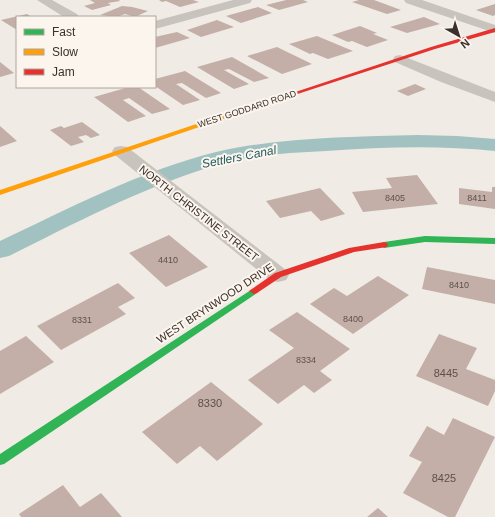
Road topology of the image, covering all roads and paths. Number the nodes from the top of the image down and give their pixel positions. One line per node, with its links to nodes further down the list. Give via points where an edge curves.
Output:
1 (43, 0): 4 (street)
2 (410, 0): 6 (street)
3 (237, 1): 5 (street)
4 (71, 16)
5 (156, 25)
6 (495, 30): 7 (street, WEST GODDARD ROAD)
7 (400, 59): 8 (street); 9 (street, WEST GODDARD ROAD)
8 (495, 97)
9 (121, 151): 10 (street, WEST GODDARD ROAD); 12 (street, NORTH CHRISTINE STREET)
10 (0, 193)
11 (495, 241): 12 (street, WEST BRYNWOOD DRIVE, via 426,238 352,250)
12 (278, 275): 13 (street, WEST BRYNWOOD DRIVE)
13 (0, 460)

